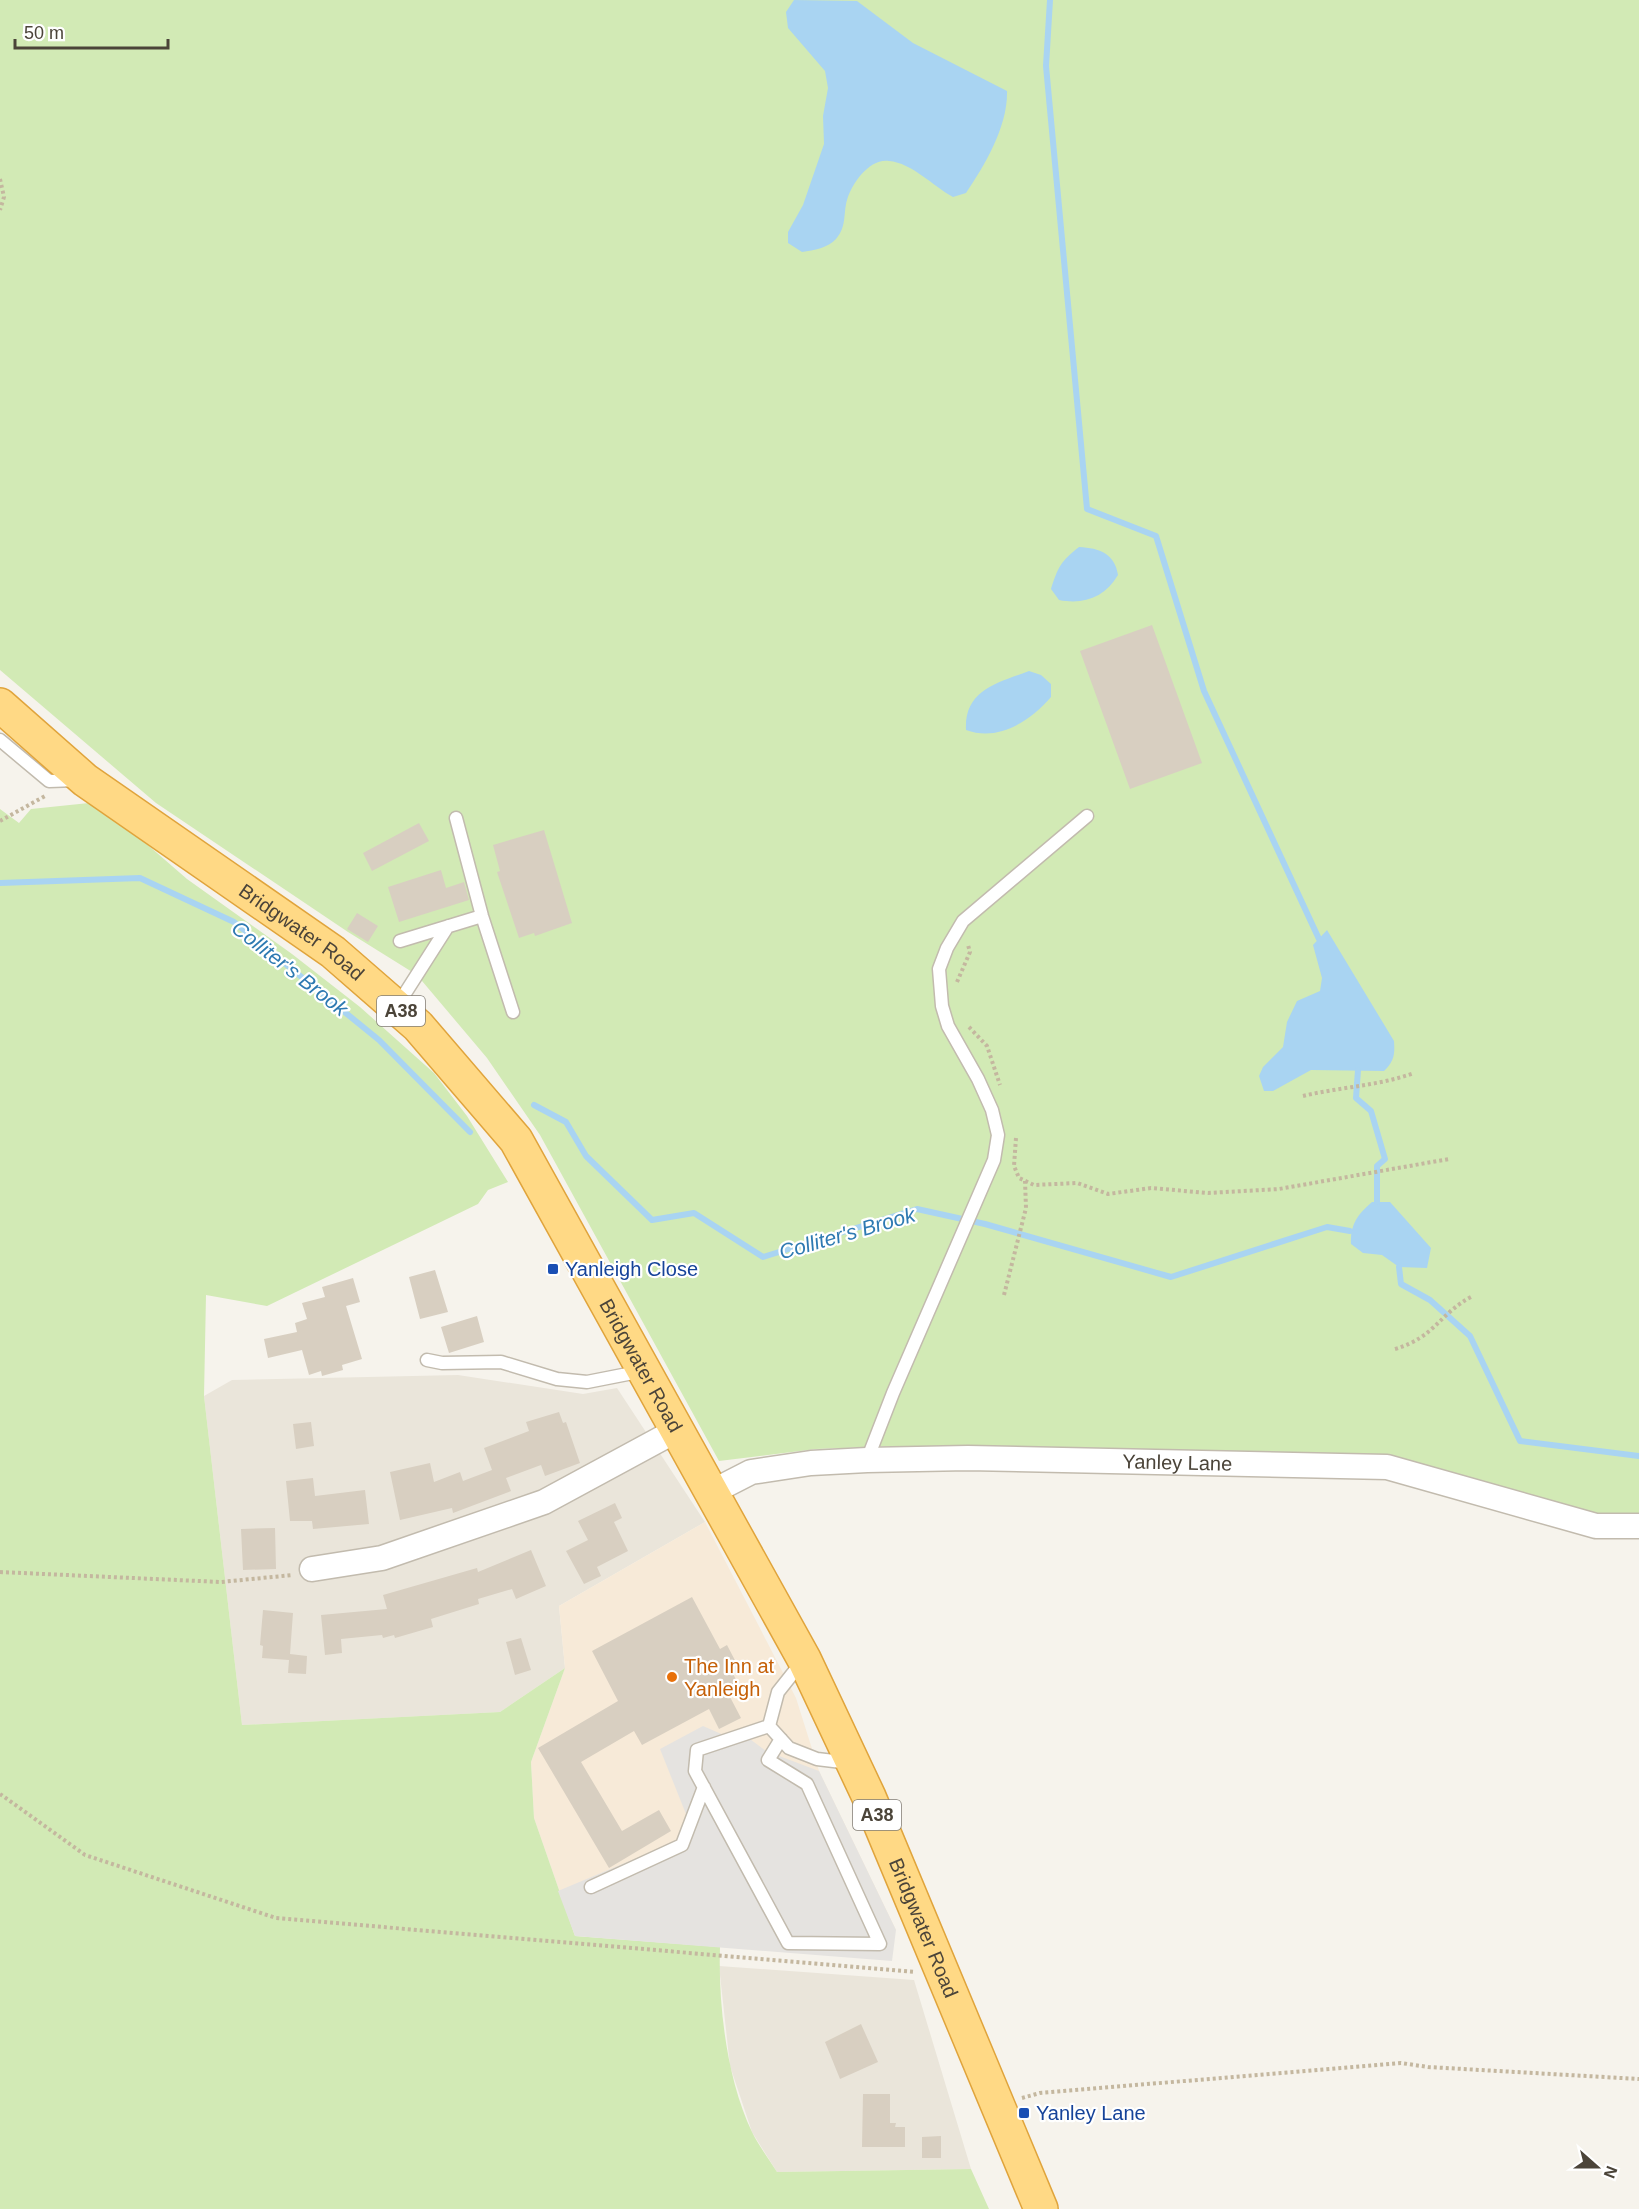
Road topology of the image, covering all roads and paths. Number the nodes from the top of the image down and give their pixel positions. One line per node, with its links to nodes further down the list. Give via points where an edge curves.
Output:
1 (0, 178): 2 (path, via 4,197)
2 (0, 210)
3 (0, 705): 5 (highway, Bridgwater Road / A38)
4 (0, 740): 5 (lane, via 49,781)
5 (85, 780): 8 (path, via 34,801); 14 (highway, Bridgwater Road / A38, via 333,952)
6 (1087, 816): 29 (lane, via 963,921 939,969 948,1026 978,1079 998,1135 994,1160)
7 (456, 818): 9 (lane)
8 (0, 821)
9 (482, 916): 10 (lane); 15 (lane)
10 (448, 926): 12 (lane); 14 (lane)
11 (967, 938): 13 (path, via 970,952 957,982)
12 (400, 941)
13 (958, 993)
14 (396, 1007): 27 (highway, Bridgwater Road / A38, via 418,1026 516,1140)
15 (513, 1012)
16 (965, 1022): 18 (path, via 987,1046)
17 (1414, 1073): 19 (path, via 1387,1083)
18 (1001, 1088)
19 (1303, 1096)
20 (1013, 1128): 22 (path, via 1014,1166 1019,1178)
21 (1449, 1159): 22 (path, via 1279,1189 1208,1193 1151,1188 1108,1194 1077,1183 1034,1185)
22 (1025, 1181): 23 (path, via 1026,1208)
23 (1004, 1295)
24 (1473, 1296): 25 (path, via 1454,1306 1425,1337)
25 (1395, 1349)
26 (427, 1360): 27 (lane, via 501,1362 557,1379 587,1382)
27 (645, 1371): 28 (highway, Bridgwater Road / A38)
28 (677, 1430): 30 (highway, Bridgwater Road / A38); 32 (street, via 544,1502 382,1558)
29 (867, 1460): 30 (street, Yanley Lane, via 751,1472); 31 (street, Yanley Lane, via 968,1458 1387,1467 1596,1526)
30 (712, 1492): 34 (highway, Bridgwater Road / A38)
31 (1639, 1526)
32 (312, 1569): 33 (path, via 293,1575 221,1582)
33 (0, 1572)
34 (804, 1659): 35 (lane, via 778,1692); 37 (highway, Bridgwater Road / A38)
35 (769, 1726): 36 (lane); 38 (lane, via 697,1750 695,1771)
36 (781, 1739): 37 (lane, via 789,1748 817,1759); 38 (lane, via 768,1760 807,1784 880,1944 788,1942)
37 (853, 1763): 41 (highway, Bridgwater Road / A38)
38 (704, 1787): 40 (lane, via 682,1845)
39 (0, 1794): 41 (path, via 85,1855 276,1918)
40 (591, 1887)
41 (943, 1974): 43 (highway, Bridgwater Road / A38)
42 (1639, 2079): 43 (path, via 1401,2063 1040,2093)
43 (996, 2105): 44 (highway, Bridgwater Road / A38)
44 (1041, 2209)

